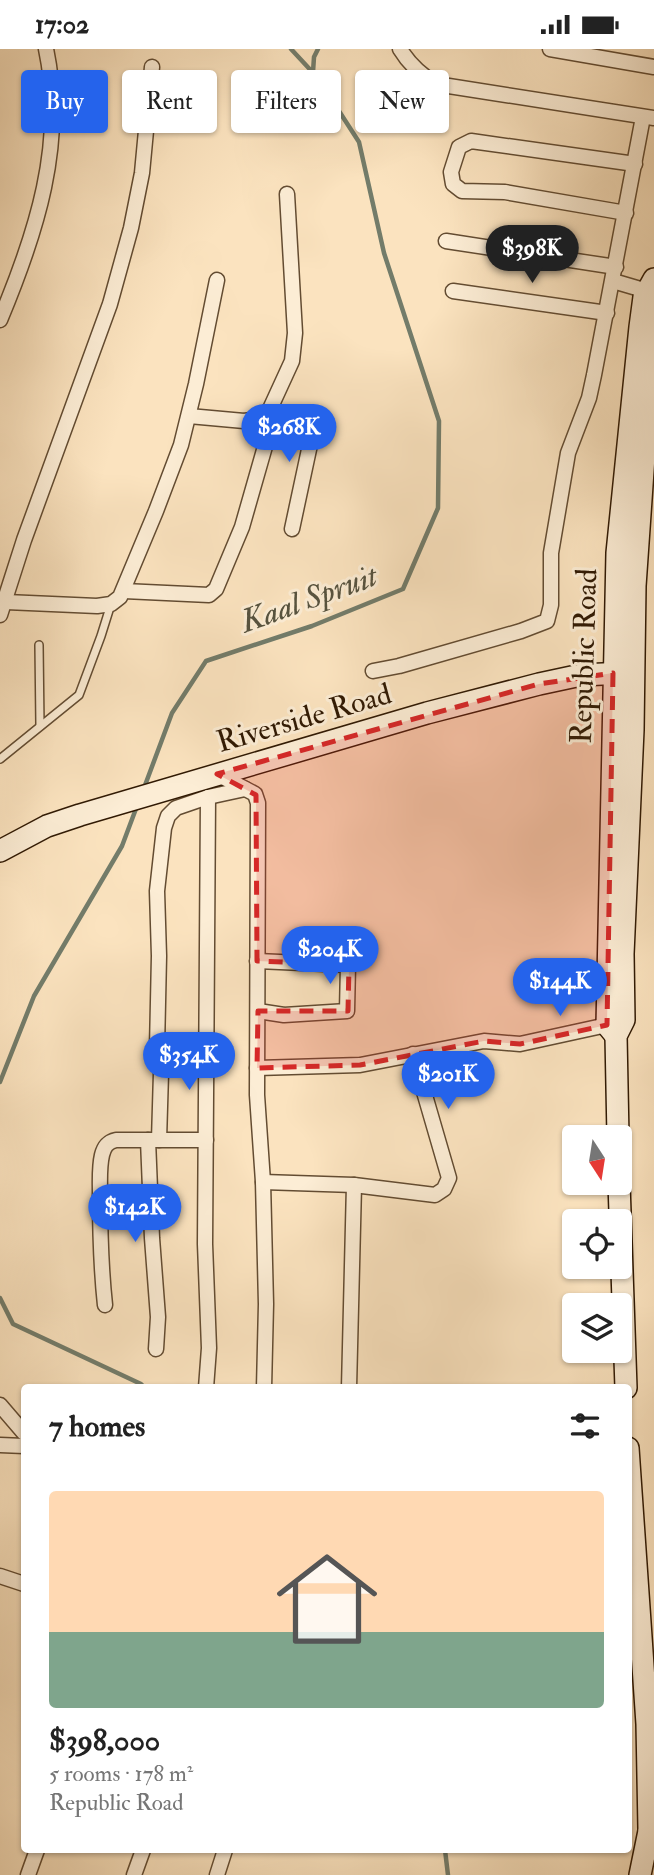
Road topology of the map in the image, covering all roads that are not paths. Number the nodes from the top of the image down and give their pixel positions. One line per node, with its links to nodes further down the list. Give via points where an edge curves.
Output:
1 (46, 49): 17 (street, via 53,101 49,170 26,253)
2 (400, 49): 6 (street, via 407,61 436,84)
3 (550, 49): 5 (street)
4 (152, 67): 24 (street, via 142,173 120,266)
5 (654, 67)
6 (649, 118): 7 (street)
7 (635, 164): 9 (street); 9 (street, via 471,141 459,147 451,172 453,184 462,191 505,192)
8 (287, 194): 18 (street, via 295,348)
9 (626, 213): 11 (street)
10 (446, 241): 11 (street)
11 (615, 274): 13 (street); 16 (street)
12 (217, 280): 19 (street)
13 (652, 282): 27 (street, Republic Road, via 642,317 617,553)
14 (453, 291): 16 (street)
15 (654, 312): 20 (street, Republic Road)
16 (607, 313): 26 (street, via 589,398 568,453 551,553 547,621)
17 (0, 320)
18 (270, 415): 19 (street, via 244,421); 21 (street, via 306,415 314,426); 22 (street, via 242,527 216,590 209,595)
19 (189, 416): 22 (street, via 171,475)
20 (648, 486): 27 (street, Republic Road)
21 (292, 529)
22 (124, 591): 23 (street)
23 (111, 604): 24 (street); 28 (lane, via 79,695)
24 (3, 608)
25 (39, 645): 28 (lane)
26 (373, 671)
27 (623, 673): 30 (street, Riverside Road, via 539,684); 36 (street, Republic Road, via 624,1020)
28 (40, 726): 29 (lane)
29 (0, 759)
30 (217, 774): 31 (street); 33 (street, Riverside Road, via 47,826)
31 (244, 789): 32 (street); 34 (street, via 255,794 258,803)
32 (208, 797): 40 (street, via 176,808 168,816 161,842 156,891 161,1073); 41 (street)
33 (0, 851)
34 (257, 961): 35 (street); 35 (street, via 348,965 347,1011 284,1016)
35 (258, 1011): 38 (street)
36 (611, 1031): 37 (street, via 520,1044 484,1041); 39 (street, Republic Road)
37 (414, 1054): 38 (street, via 340,1067); 43 (street, via 449,1178 444,1189 435,1195)
38 (257, 1067): 42 (street)
39 (617, 1125)
40 (154, 1140): 41 (street); 45 (street, via 109,1142 102,1154); 46 (street)
41 (206, 1140): 47 (street)
42 (264, 1182): 43 (street); 48 (street)
43 (354, 1185): 49 (street)
44 (619, 1195): 50 (street)
45 (105, 1305)
46 (156, 1349)
47 (206, 1384)
48 (264, 1384)
49 (349, 1384)
50 (625, 1384)
51 (0, 1405): 52 (street)
52 (21, 1430)
53 (0, 1445): 54 (street)
54 (21, 1446)
55 (632, 1506): 58 (street)
56 (0, 1576): 57 (street)
57 (21, 1583)
58 (652, 1839): 65 (street)
59 (36, 1853): 62 (street)
60 (142, 1853): 63 (street)
61 (224, 1853): 64 (street)
62 (28, 1875)
63 (134, 1875)
64 (217, 1875)
65 (640, 1875)

